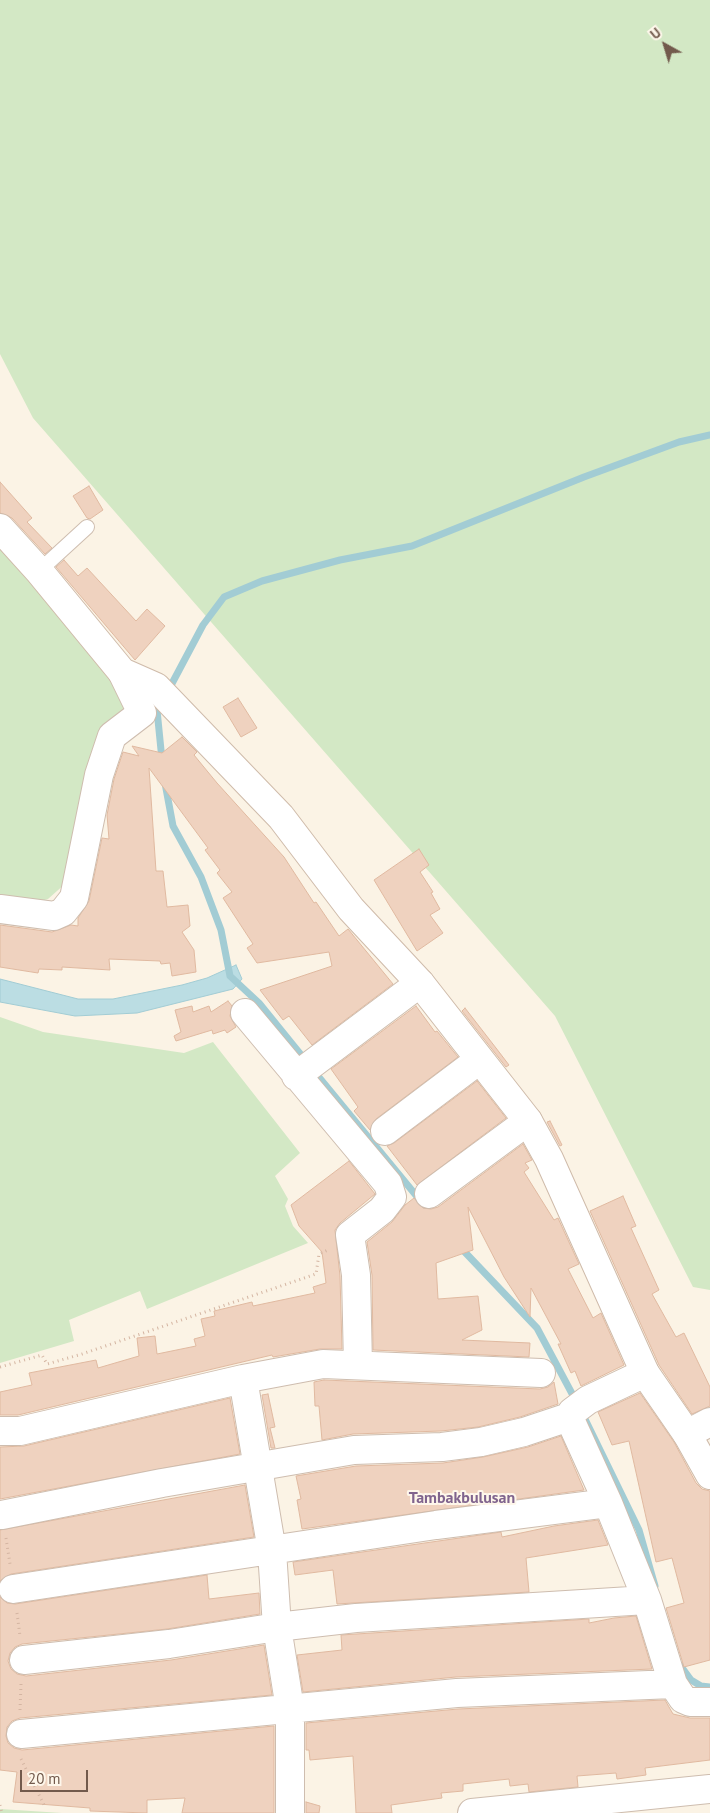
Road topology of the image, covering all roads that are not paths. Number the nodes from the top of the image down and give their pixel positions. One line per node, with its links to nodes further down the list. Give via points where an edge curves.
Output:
1 (87, 527): 3 (lane)
2 (0, 528): 3 (street)
3 (39, 571): 4 (street)
4 (122, 672): 5 (street, via 142,713 112,736 98,775 74,898 63,912 54,916); 6 (street, via 164,697 281,817 351,909)
5 (0, 909)
6 (420, 984): 8 (street); 9 (street)
7 (245, 1014): 9 (street)
8 (479, 1060): 10 (street); 11 (street)
9 (308, 1067): 13 (street, via 388,1184 392,1197 382,1210 350,1235 356,1275)
10 (528, 1121): 12 (street); 15 (street, via 553,1168)
11 (385, 1131)
12 (429, 1194)
13 (358, 1365): 14 (street); 16 (street, via 323,1364)
14 (541, 1373)
15 (646, 1373): 17 (street); 18 (street)
16 (243, 1379): 19 (street, via 20,1431); 20 (street)
17 (576, 1410): 20 (street, via 524,1432 480,1442 442,1447 354,1450); 22 (street)
18 (699, 1428): 21 (street)
19 (0, 1431)
20 (258, 1467): 23 (street); 24 (street)
21 (710, 1475)
22 (608, 1503): 24 (street, via 436,1525); 26 (street)
23 (2, 1515)
24 (272, 1551): 25 (street); 27 (street)
25 (13, 1589)
26 (647, 1600): 27 (street, via 470,1609); 29 (street)
27 (277, 1627): 28 (street, via 169,1644); 31 (street)
28 (24, 1660)
29 (673, 1684): 30 (street, via 683,1699); 31 (street, via 457,1693)
30 (710, 1702)
31 (290, 1709): 32 (street); 34 (street)
32 (21, 1734)
33 (710, 1789): 35 (street)
34 (290, 1813)
35 (472, 1813)

